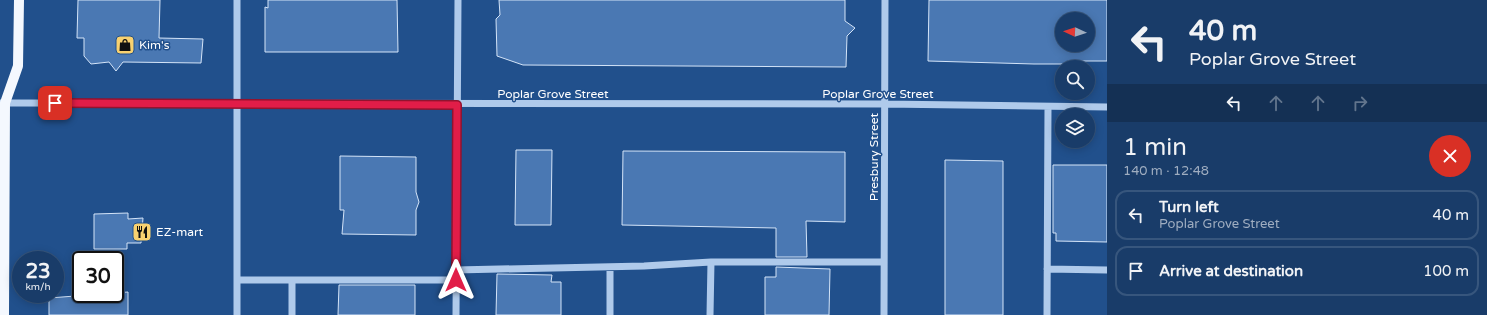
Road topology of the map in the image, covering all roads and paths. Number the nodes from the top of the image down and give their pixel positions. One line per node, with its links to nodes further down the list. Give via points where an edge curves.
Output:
1 (19, 0): 6 (main road, via 18,66)
2 (237, 0): 7 (street)
3 (458, 0): 9 (street)
4 (885, 0): 8 (street, Presbury Street)
5 (0, 93): 6 (main road)
6 (3, 103): 7 (street, Poplar Grove Street); 21 (main road)
7 (237, 103): 9 (street, Poplar Grove Street); 18 (street)
8 (885, 104): 9 (street, Poplar Grove Street); 10 (street, Poplar Grove Street); 13 (street, Presbury Street)
9 (457, 105): 16 (street)
10 (1048, 106): 11 (street, Poplar Grove Street); 15 (street)
11 (1107, 107)
12 (711, 262): 13 (street); 14 (street); 26 (street)
13 (884, 262): 27 (street, Presbury Street)
14 (610, 267): 16 (street); 25 (street)
15 (1047, 269): 17 (street); 28 (street)
16 (456, 270): 20 (street)
17 (1107, 270)
18 (237, 280): 19 (street); 22 (street)
19 (292, 280): 20 (street); 23 (street)
20 (456, 280): 24 (street)
21 (4, 315)
22 (237, 315)
23 (292, 315)
24 (456, 315)
25 (610, 315)
26 (710, 315)
27 (884, 315)
28 (1047, 315)

